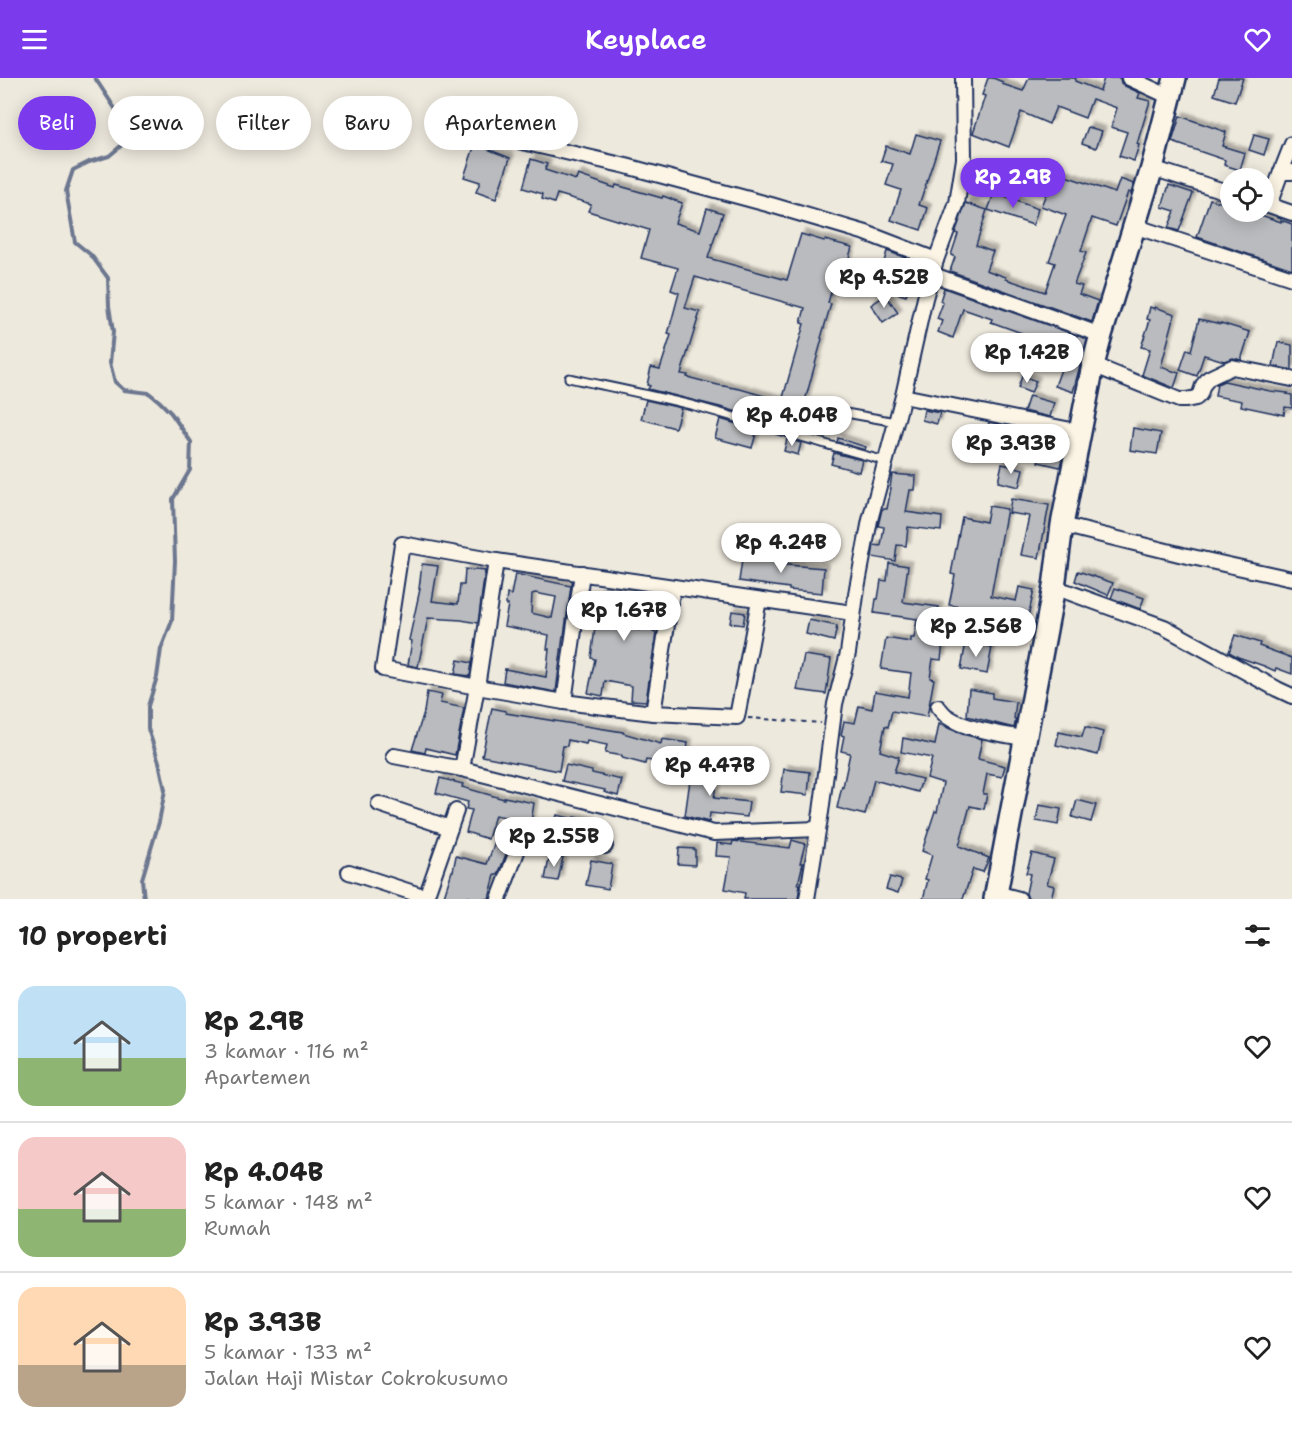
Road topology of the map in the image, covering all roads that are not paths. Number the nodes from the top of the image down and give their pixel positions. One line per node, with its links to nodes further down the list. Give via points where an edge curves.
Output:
1 (963, 78): 13 (street, via 964,159 957,203)
2 (1129, 78): 3 (street)
3 (1172, 87): 6 (main road)
4 (1292, 144): 7 (street)
5 (557, 150): 13 (street, via 771,205 866,233)
6 (1152, 168): 8 (street); 12 (main road)
7 (1287, 172): 9 (street)
8 (1220, 190)
9 (1274, 192)
10 (1274, 207): 11 (street)
11 (1292, 213)
12 (1134, 226): 15 (street); 16 (main road)
13 (936, 260): 14 (street)
14 (932, 274): 16 (street); 20 (street)
15 (1292, 278)
16 (1101, 335): 17 (main road)
17 (1093, 365): 19 (street, via 1179,400 1196,398 1209,378 1232,367); 23 (main road)
18 (569, 378): 24 (lane, via 691,405)
19 (1292, 379)
20 (903, 396): 22 (street); 23 (street)
21 (818, 408): 22 (lane)
22 (896, 422): 24 (street)
23 (1081, 432): 25 (main road)
24 (886, 461): 32 (street, via 870,520)
25 (1062, 525): 28 (street); 30 (main road)
26 (496, 561): 27 (street); 33 (street); 33 (street, via 402,544 384,669)
27 (582, 573): 29 (street); 35 (street)
28 (1292, 579)
29 (673, 587): 31 (street); 37 (street)
30 (1054, 587): 34 (street, via 1164,627); 38 (main road)
31 (759, 600): 32 (street); 37 (street, via 736,717)
32 (853, 613): 44 (street, via 835,704)
33 (477, 687): 35 (street); 40 (street)
34 (1292, 696)
35 (564, 702): 37 (street)
36 (938, 707): 38 (street, via 962,724)
37 (653, 713)
38 (1026, 739): 47 (main road)
39 (394, 756): 40 (street)
40 (462, 769): 44 (street, via 714,833)
41 (379, 804): 43 (street)
42 (456, 811): 43 (street)
43 (450, 828): 48 (street)
44 (818, 829): 50 (street)
45 (605, 846): 49 (street, via 524,833)
46 (349, 872): 48 (street)
47 (996, 896): 51 (street)
48 (427, 898)
49 (499, 899)
50 (807, 899)
51 (1019, 899)

